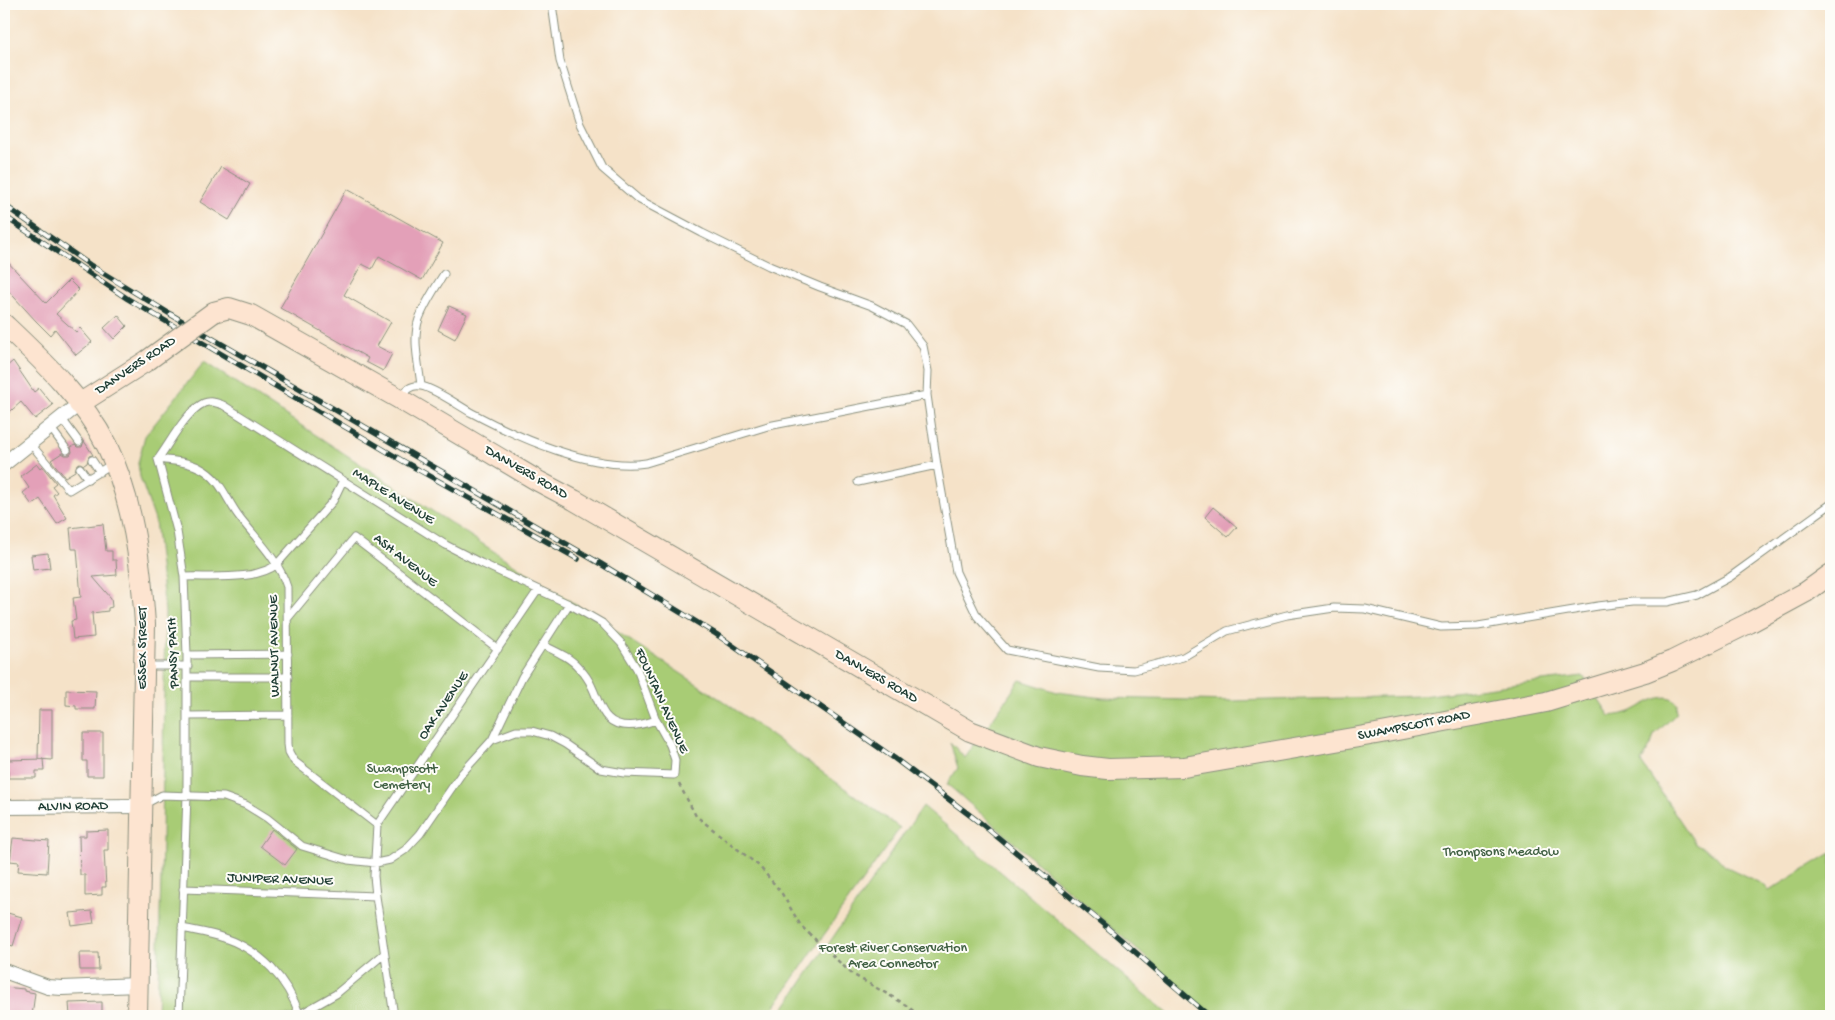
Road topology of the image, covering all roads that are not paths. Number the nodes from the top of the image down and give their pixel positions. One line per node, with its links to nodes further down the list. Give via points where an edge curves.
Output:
1 (552, 4): 5 (lane, via 560,61 580,124 602,168 638,199 702,233 769,266 872,306 906,324 923,346 928,371)
2 (444, 274): 4 (lane, via 419,321 417,346)
3 (4, 324): 7 (street, ESSEX STREET, via 66,386)
4 (421, 386): 5 (lane, via 485,420 551,448 595,461 630,466 768,426); 6 (lane, via 405,390)
5 (927, 395): 16 (lane)
6 (398, 398): 7 (street, DANVERS ROAD, bridge, via 251,314 229,308 214,312); 40 (street, DANVERS ROAD)
7 (79, 404): 8 (street); 17 (street, ESSEX STREET, via 106,444)
8 (62, 419): 9 (street); 10 (lane)
9 (50, 427): 11 (street); 12 (lane)
10 (79, 442)
11 (30, 443): 15 (street); 19 (lane, via 69,490)
12 (67, 450)
13 (158, 459): 20 (lane, MAPLE AVENUE, via 192,410 205,402 214,402); 23 (lane, WALNUT AVENUE, via 198,467 208,473 221,485 238,515); 25 (lane, PANSY PATH, via 177,531)
14 (92, 460): 17 (lane)
15 (4, 464)
16 (937, 465): 21 (lane); 22 (lane, via 956,572 977,616 1007,650 1099,668 1134,670 1183,657 1227,632 1287,615 1334,608 1365,609 1441,627 1478,626 1598,606 1667,602 1697,595 1730,576)
17 (107, 467): 19 (lane); 33 (street, ESSEX STREET, via 123,485 139,566 145,624)
18 (80, 468): 19 (lane)
19 (88, 479)
20 (343, 480): 23 (lane, via 333,501); 26 (lane, MAPLE AVENUE, via 481,564)
21 (858, 482)
22 (1831, 504)
23 (277, 564): 25 (lane, via 259,573); 28 (lane, WALNUT AVENUE, via 287,587)
24 (1831, 574): 40 (street, SWAMPSCOTT ROAD, via 1806,592 1672,661 1546,702 1184,768 1082,766 1049,759)
25 (184, 577): 32 (lane, PANSY PATH)
26 (538, 590): 27 (lane, MAPLE AVENUE); 30 (lane, OAK AVENUE)
27 (569, 604): 29 (lane); 39 (lane, FOUNTAIN AVENUE, via 602,623 621,643 637,669)
28 (288, 618): 30 (lane, ASH AVENUE, via 354,538); 31 (lane, WALNUT AVENUE)
29 (543, 645): 39 (lane, via 578,666 608,718 631,726); 41 (lane, via 522,677)
30 (498, 649): 45 (lane, OAK AVENUE)
31 (288, 654): 32 (lane); 35 (lane, WALNUT AVENUE)
32 (187, 655): 34 (lane, PANSY PATH)
33 (144, 666): 34 (lane); 43 (street, ESSEX STREET)
34 (188, 666): 36 (lane, PANSY PATH)
35 (288, 676): 36 (lane); 37 (lane, WALNUT AVENUE)
36 (187, 677): 38 (lane, PANSY PATH)
37 (288, 715): 38 (lane); 45 (lane, WALNUT AVENUE, via 289,752 294,761)
38 (187, 716): 42 (lane, PANSY PATH)
39 (656, 720): 41 (lane, FOUNTAIN AVENUE, via 676,760 674,775 601,769 565,744 532,731 516,730)
40 (974, 733)
41 (492, 740): 46 (lane, via 405,850 390,860)
42 (188, 795): 43 (lane, via 162,795); 46 (lane, via 224,797 267,818 302,846 348,860); 47 (lane, PANSY PATH)
43 (142, 806): 44 (street, ALVIN ROAD); 52 (street, ESSEX STREET)
44 (4, 807)
45 (377, 825): 46 (lane)
46 (376, 863): 48 (lane)
47 (183, 890): 48 (lane, JUNIPER AVENUE); 49 (lane, PANSY PATH)
48 (376, 896): 50 (lane)
49 (182, 928): 54 (lane, PANSY PATH); 55 (lane, via 225,938 249,950 287,985)
50 (384, 954): 55 (lane, via 336,994); 56 (lane)
51 (4, 971): 52 (street, via 48,987)
52 (138, 985): 53 (street, ESSEX STREET)
53 (137, 1016)
54 (179, 1016)
55 (299, 1016)
56 (394, 1016)

